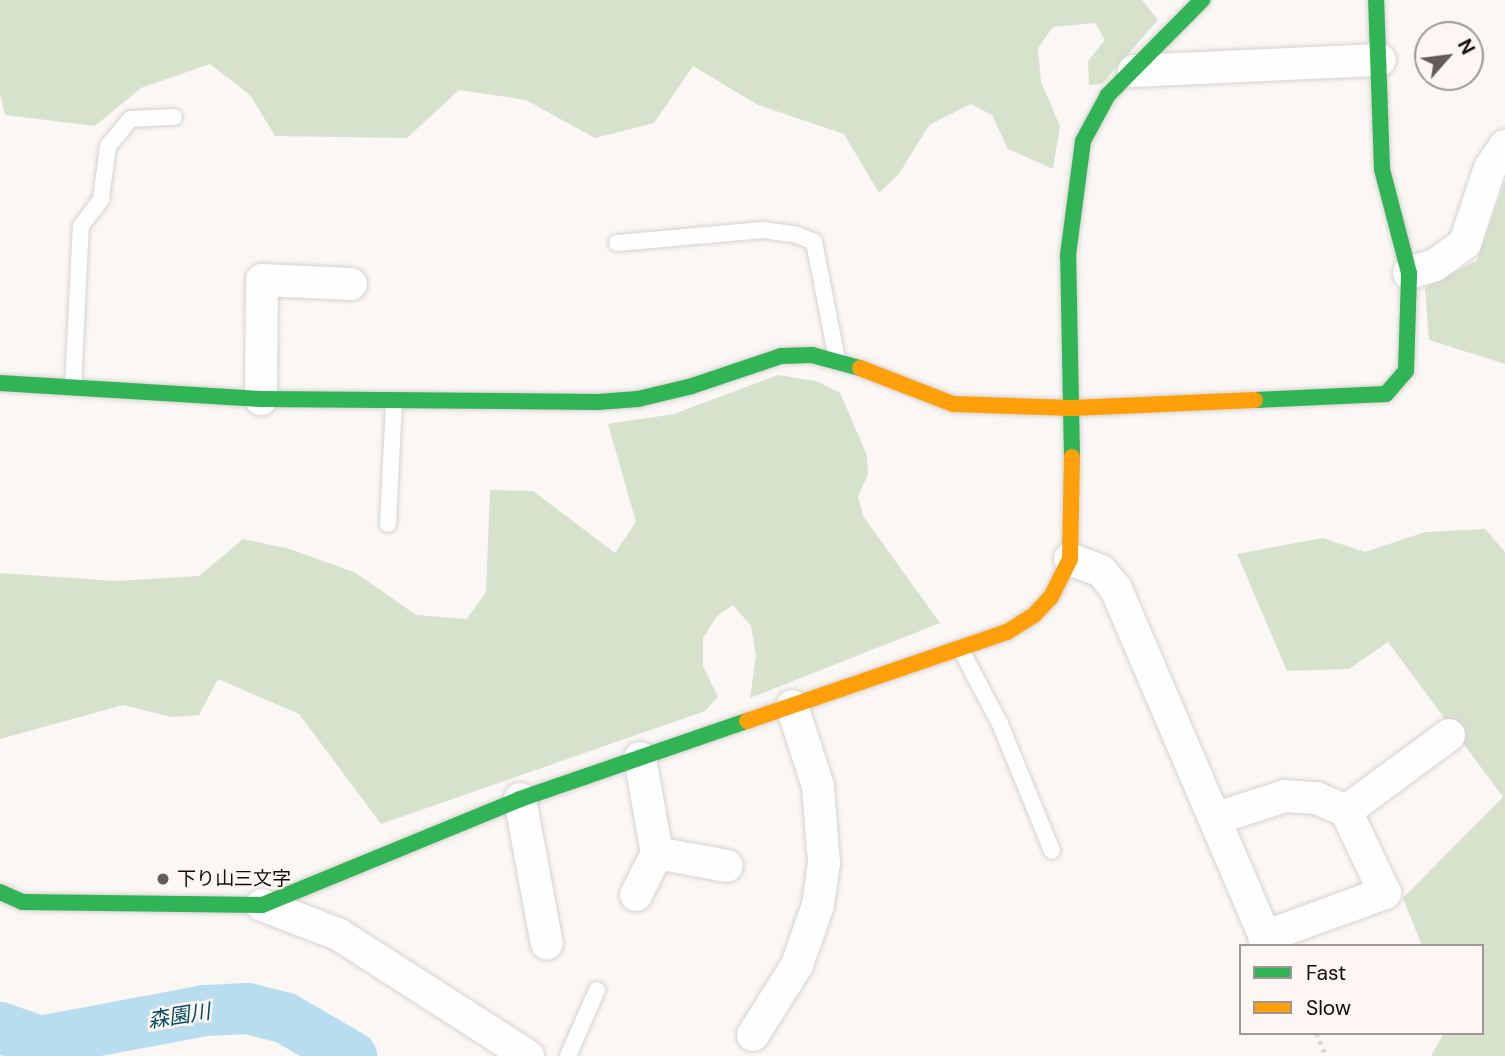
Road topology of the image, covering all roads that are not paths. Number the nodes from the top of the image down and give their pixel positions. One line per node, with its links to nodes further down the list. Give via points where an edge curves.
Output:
1 (1202, 0): 4 (street)
2 (1376, 0): 3 (street)
3 (1380, 61): 4 (street); 8 (street, via 1382,169)
4 (1134, 71): 15 (street, via 1108,95 1083,141 1068,255)
5 (174, 117): 12 (lane, via 131,119 107,146 101,199 81,226)
6 (1505, 146): 8 (street, via 1490,168 1465,243 1452,256)
7 (617, 243): 10 (lane, via 763,230 797,234 814,242)
8 (1409, 273): 15 (street, via 1406,371 1386,394)
9 (351, 284): 13 (street, via 262,280)
10 (837, 359): 14 (street, via 781,356 638,399); 15 (street, via 953,404)
11 (0, 383): 12 (street)
12 (73, 387): 13 (street)
13 (261, 399): 14 (street)
14 (394, 401): 16 (lane)
15 (1072, 408): 17 (street)
16 (388, 524)
17 (1070, 559): 18 (street, via 1051,597 1034,615 1007,632); 24 (street, via 1101,571 1116,589)
18 (960, 648): 19 (street); 25 (lane, via 1000,724)
19 (792, 706): 21 (street); 34 (street, via 818,786 824,863 818,905 797,964)
20 (1449, 735): 23 (street)
21 (640, 758): 22 (street); 26 (street)
22 (520, 799): 30 (street); 32 (street)
23 (1346, 811): 24 (street, via 1317,798 1285,796); 31 (street, via 1385,893)
24 (1217, 818): 31 (street)
25 (1052, 851)
26 (657, 853): 27 (street); 29 (street)
27 (727, 866)
28 (0, 892): 30 (street, via 22,902)
29 (636, 895)
30 (262, 905): 35 (street, via 338,934)
31 (1266, 941)
32 (547, 944)
33 (597, 990): 36 (lane)
34 (753, 1034)
35 (527, 1056)
36 (568, 1056)

